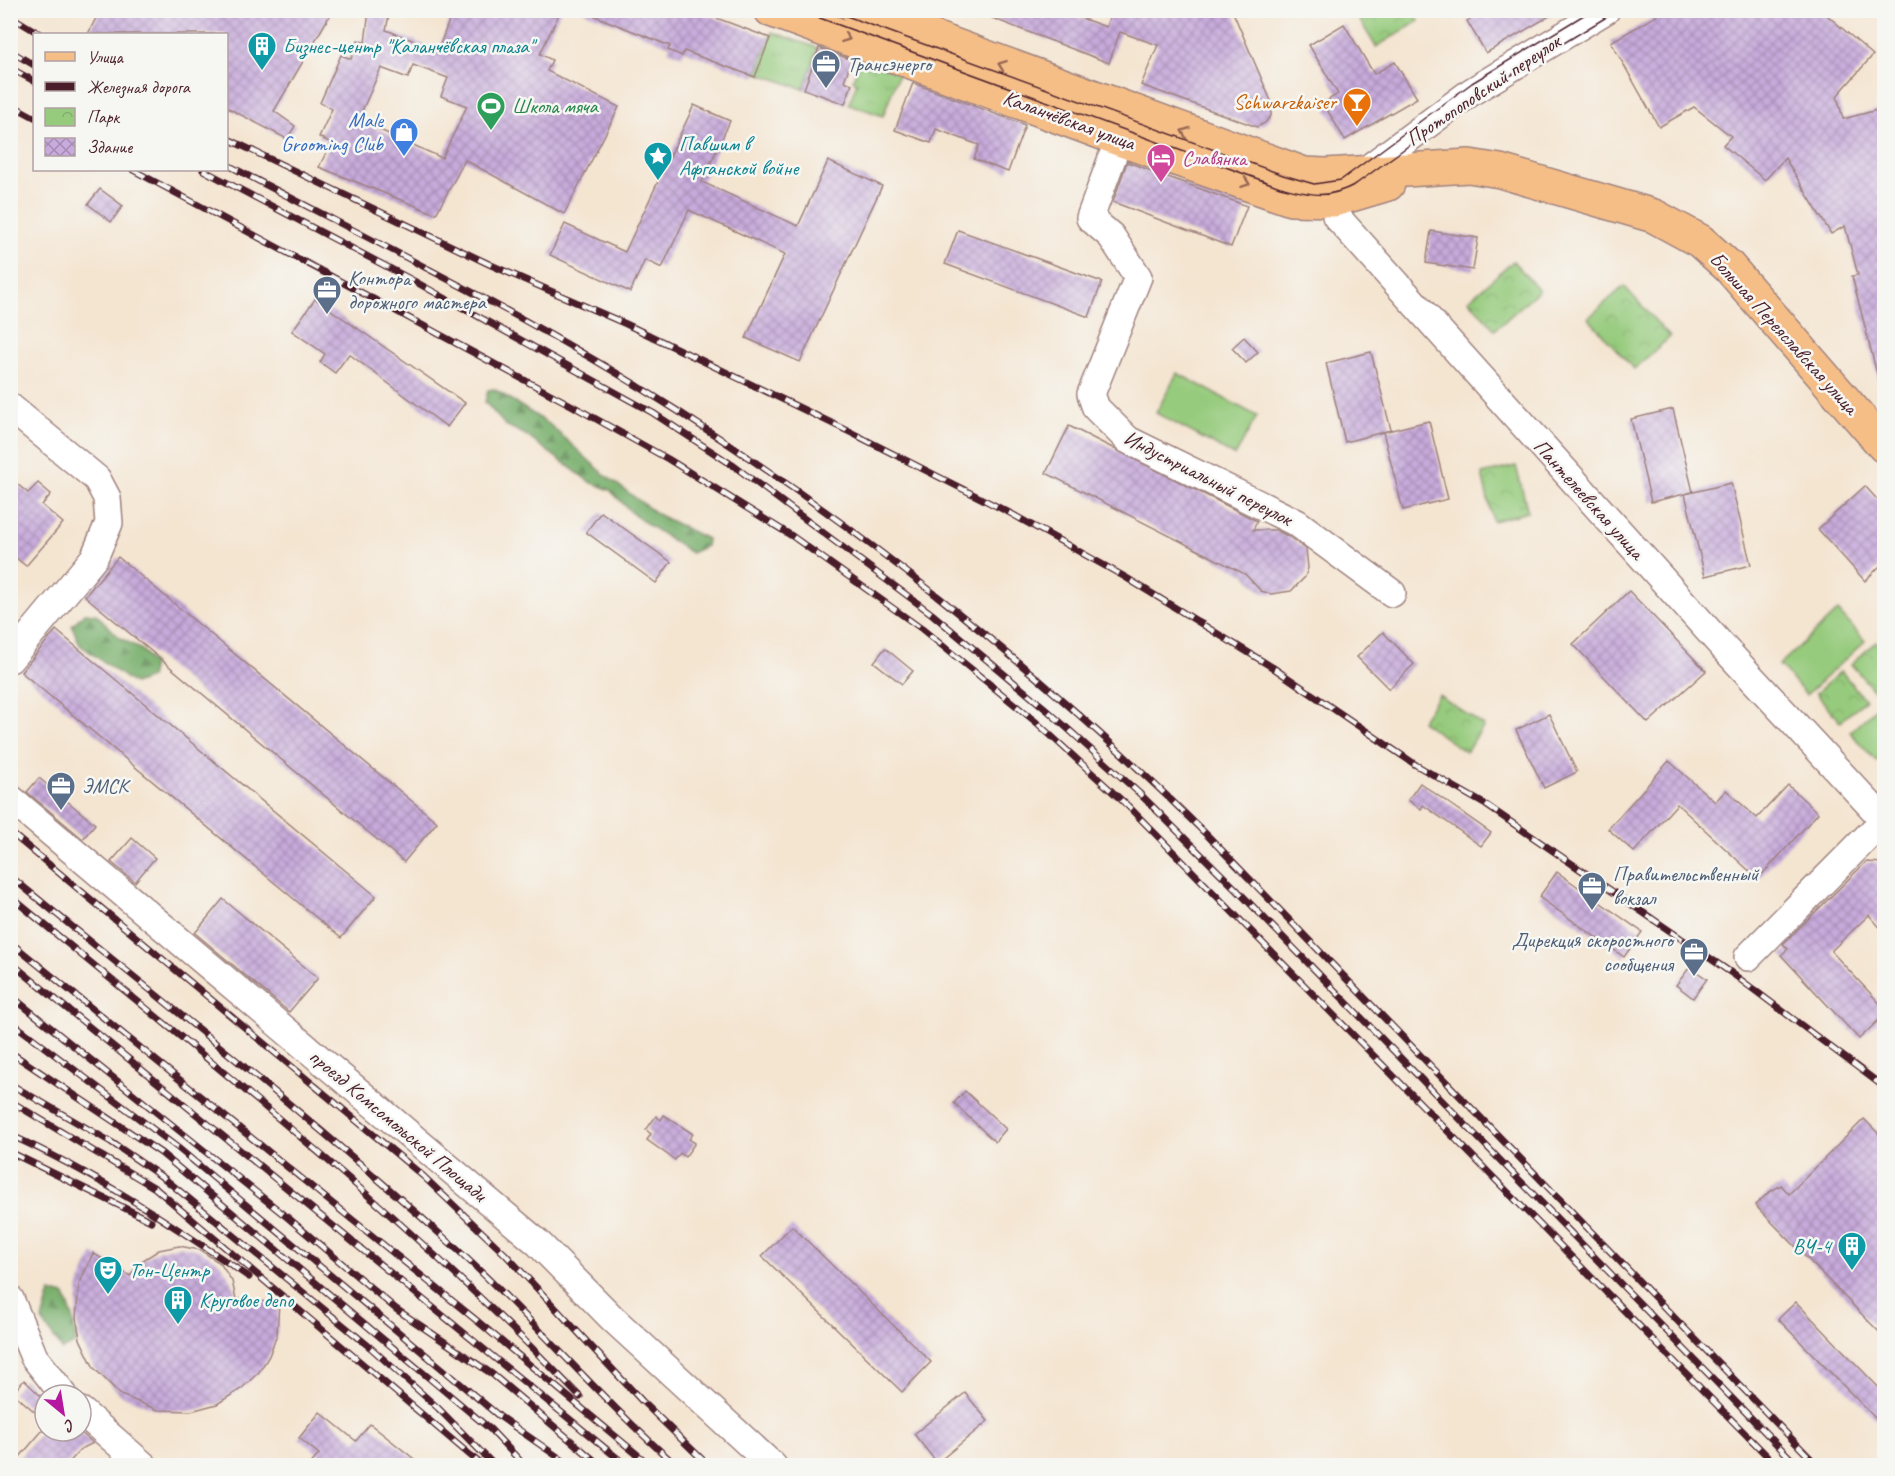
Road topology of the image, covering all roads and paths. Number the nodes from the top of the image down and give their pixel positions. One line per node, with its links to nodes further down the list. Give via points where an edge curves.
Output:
1 (858, 10): 6 (main road, Каланчёвская улица, one-way to 1, via 1304,174)
2 (1606, 10): 6 (street, Протопоповский переулок, via 1471,92)
3 (772, 11): 4 (main road, Каланчёвская улица, one-way to 4)
4 (1119, 139): 7 (main road, Каланчёвская улица, one-way to 7, via 1291,199); 10 (street, Индустриальный переулок, via 1090,218 1111,236 1138,277 1091,394 1096,408 1128,440 1297,523)
5 (1439, 167): 6 (main road, Большая Переяславская улица); 7 (main road, Каланчёвская улица); 9 (main road, Большая Переяславская улица, via 1500,171 1654,216 1700,241 1774,316)
6 (1362, 172): 7 (street)
7 (1334, 200): 13 (street, Пантелеевская улица, via 1336,216)
8 (10, 407): 11 (street, via 97,479 107,498 109,523 94,558)
9 (1884, 446)
10 (1392, 593)
11 (10, 659)
12 (10, 798): 19 (street, проезд Комсомольской Площади, via 528,1234 613,1319)
13 (1884, 820): 14 (street)
14 (1748, 957)
15 (10, 1299): 16 (street, via 34,1357)
16 (55, 1383)
17 (93, 1421): 18 (street)
18 (144, 1466)
19 (774, 1466)

